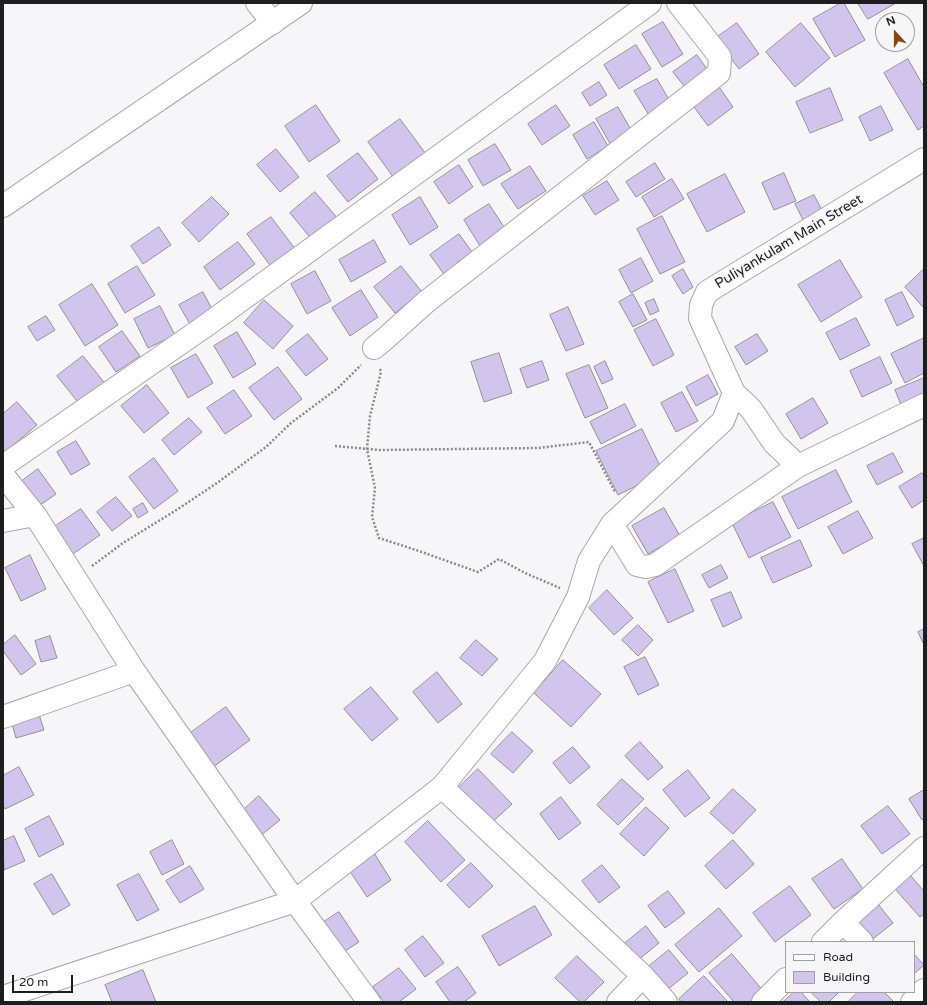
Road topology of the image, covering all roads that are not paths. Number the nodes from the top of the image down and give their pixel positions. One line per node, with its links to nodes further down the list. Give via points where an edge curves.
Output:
1 (257, 3): 5 (street)
2 (301, 3): 5 (street)
3 (650, 3): 11 (street, via 204,327)
4 (678, 3): 8 (street, via 720,57 719,73 426,302)
5 (273, 23): 7 (street)
6 (924, 159): 9 (street, Puliyankulam Main Street, via 707,292 701,305 700,318)
7 (3, 206)
8 (374, 348)
9 (734, 393): 12 (street, via 751,409 774,443); 15 (street, via 723,421)
10 (924, 405): 12 (street)
11 (3, 466)
12 (798, 466): 15 (street, via 655,565 637,565)
13 (3, 475): 14 (street)
14 (36, 516): 16 (street); 17 (street)
15 (618, 518): 19 (street, via 589,561 578,597 545,661)
16 (3, 521)
17 (134, 671): 18 (street); 21 (street)
18 (3, 717)
19 (442, 787): 21 (street); 25 (street)
20 (924, 848): 22 (street)
21 (295, 901): 27 (street); 28 (street)
22 (843, 922): 23 (street); 24 (street)
23 (824, 941)
24 (861, 941)
25 (643, 976): 29 (street); 30 (street)
26 (785, 980): 31 (street)
27 (3, 997)
28 (369, 1002)
29 (618, 1002)
30 (666, 1002)
31 (763, 1002)

